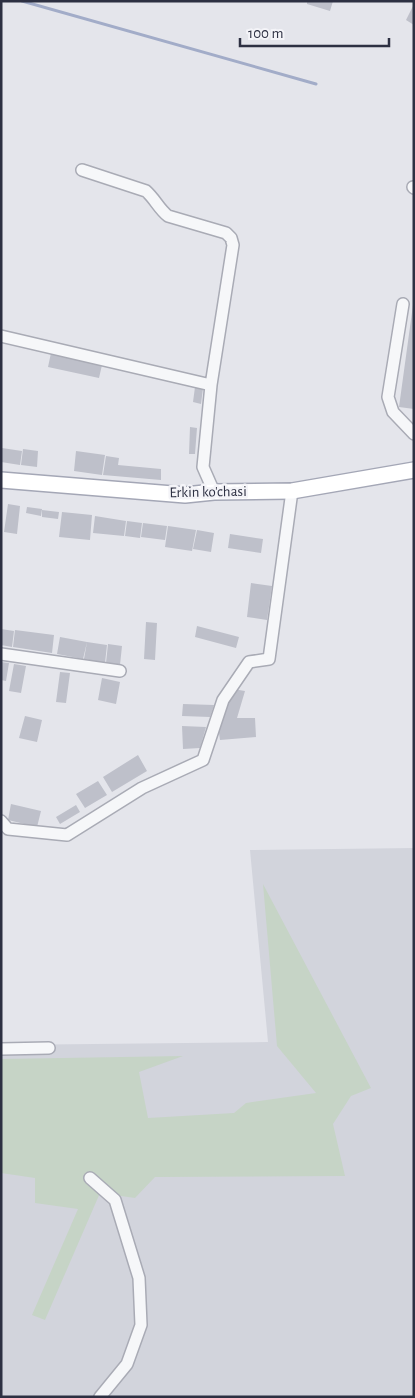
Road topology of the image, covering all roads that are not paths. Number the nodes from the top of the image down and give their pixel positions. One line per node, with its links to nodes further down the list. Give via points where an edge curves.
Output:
1 (82, 170): 4 (street, via 146,191 168,216 226,233 230,238 233,245)
2 (403, 304): 5 (street, via 388,397 392,412)
3 (1, 336): 4 (street)
4 (211, 385): 9 (street, via 203,467)
5 (414, 434)
6 (414, 470): 8 (main road, Erkin ko'chasi)
7 (1, 480): 9 (main road, Erkin ko'chasi, via 185,495)
8 (292, 491): 9 (main road, Erkin ko'chasi); 12 (street, via 269,659 249,662 223,700 203,760 142,788 67,835 8,829)
9 (214, 492)
10 (1, 654): 11 (street)
11 (120, 671)
12 (1, 821)
13 (49, 1048): 14 (street)
14 (1, 1049)
15 (90, 1178): 16 (street, via 115,1200 139,1278 141,1316 141,1325 127,1364)
16 (100, 1397)

